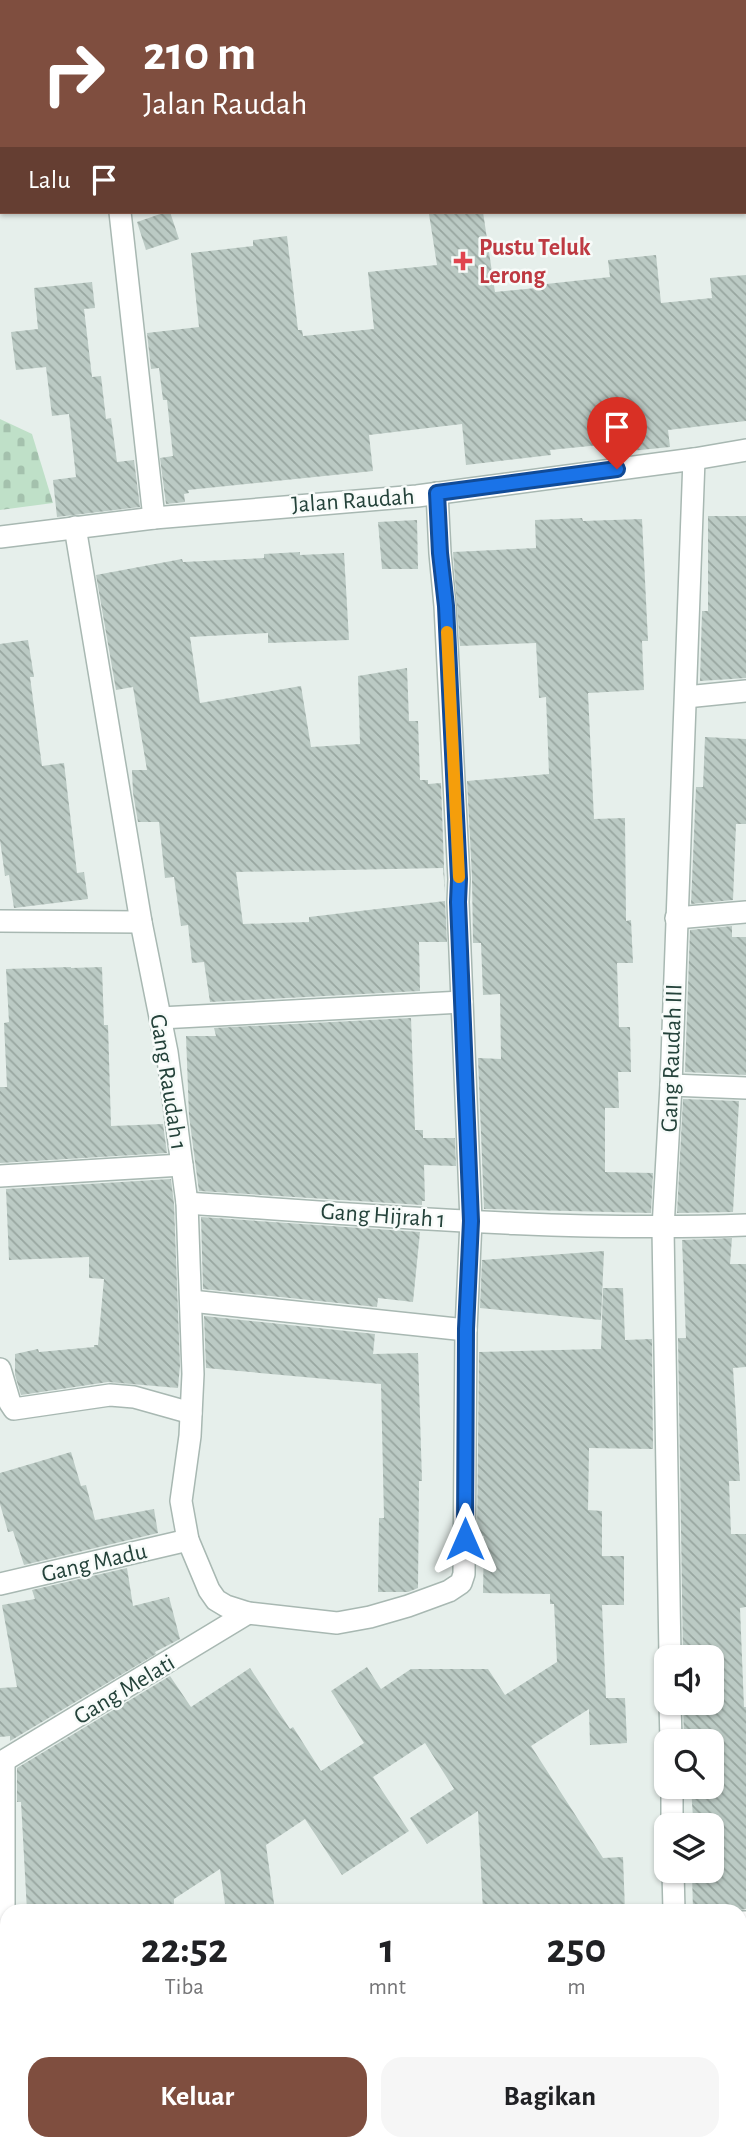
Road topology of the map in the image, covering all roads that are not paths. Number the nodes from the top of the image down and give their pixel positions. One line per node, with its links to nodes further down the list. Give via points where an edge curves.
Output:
1 (120, 214): 5 (street)
2 (746, 450): 3 (street, Jalan Raudah)
3 (694, 459): 4 (street, Jalan Raudah); 9 (street, Gang Raudah III)
4 (437, 493): 5 (street, Jalan Raudah); 14 (street)
5 (154, 518): 6 (street, Jalan Raudah)
6 (75, 527): 7 (street, Jalan Raudah); 13 (street, Gang Raudah 1)
7 (0, 537)
8 (746, 691): 9 (street)
9 (686, 697): 11 (street, Gang Raudah III)
10 (746, 912): 11 (street)
11 (676, 918): 16 (street, Gang Raudah III)
12 (0, 921): 13 (street)
13 (141, 922): 15 (street, Gang Raudah 1)
14 (462, 1002): 15 (street); 21 (street)
15 (160, 1018): 18 (street, Gang Raudah 1)
16 (671, 1085): 17 (street); 23 (street, Gang Raudah III)
17 (746, 1088)
18 (182, 1165): 19 (street); 20 (street, Gang Raudah 1)
19 (0, 1176)
20 (187, 1203): 21 (street, Gang Hijrah 1); 24 (street, Gang Raudah 1)
21 (471, 1221): 23 (street, Gang Hijrah 1); 25 (street)
22 (746, 1225): 23 (street, Gang Hijrah 1)
23 (663, 1228): 31 (street, Gang Raudah III)
24 (191, 1301): 25 (street); 27 (street, Gang Raudah 1)
25 (466, 1329): 30 (street, Gang Raudah 1, via 465,1565 461,1583 408,1606 337,1623)
26 (0, 1369): 27 (street, via 14,1409 110,1395)
27 (191, 1413): 28 (street, Gang Raudah 1, via 181,1501)
28 (188, 1540): 29 (street, Gang Madu); 30 (street, Gang Raudah 1, via 216,1600)
29 (0, 1584)
30 (248, 1613): 32 (street, Gang Melati)
31 (670, 1645)
32 (2, 1763): 34 (street)
33 (673, 1883): 35 (street)
34 (3, 1904)
35 (674, 1904)

